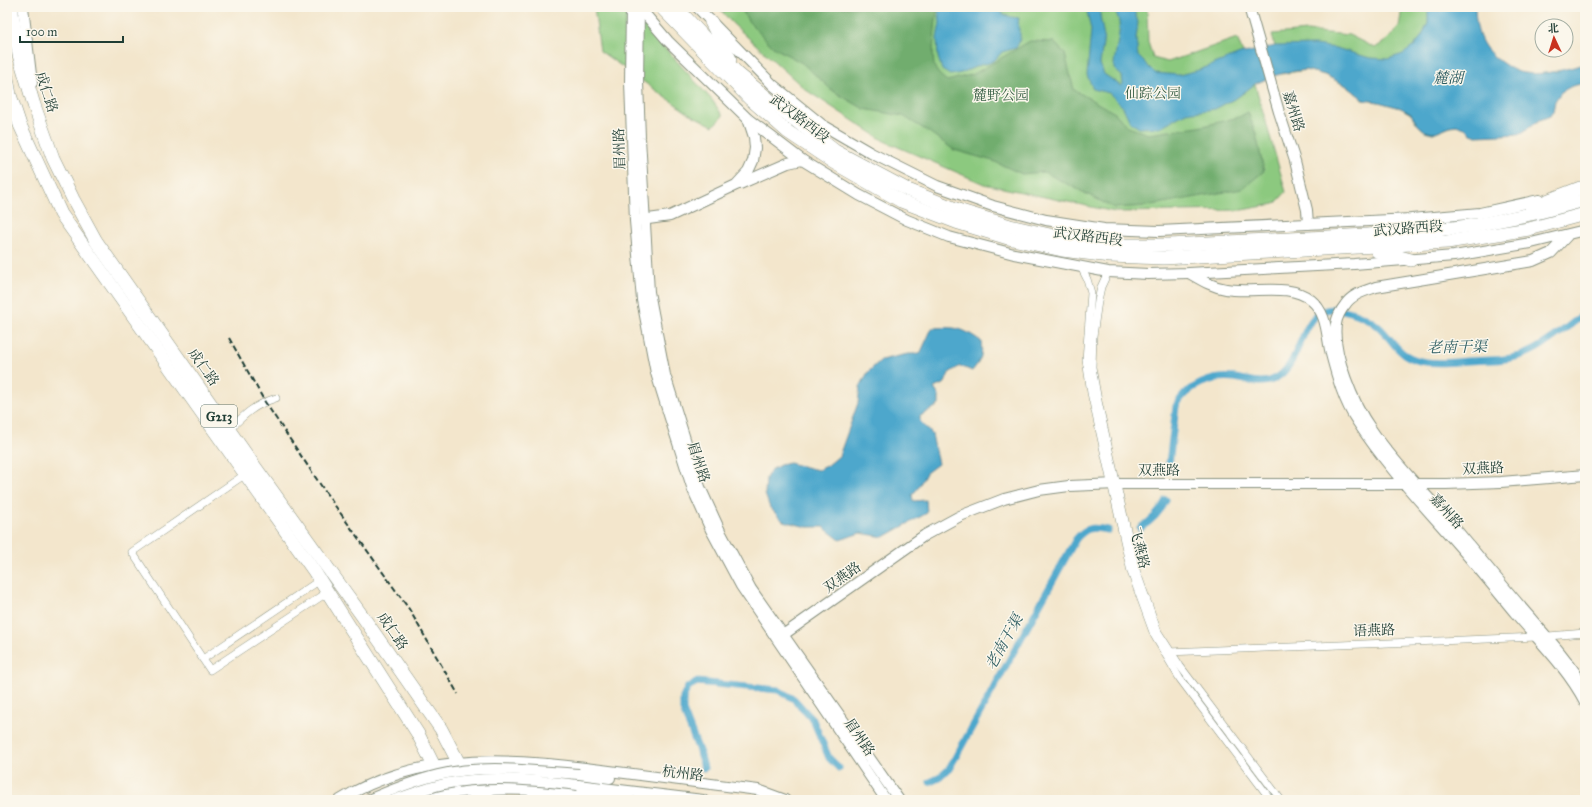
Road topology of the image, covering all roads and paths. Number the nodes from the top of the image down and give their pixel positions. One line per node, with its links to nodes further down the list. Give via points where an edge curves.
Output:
1 (11, 7): 14 (highway, 成仁路 / G213, via 19,55)
2 (23, 7): 14 (main road)
3 (631, 7): 12 (main road)
4 (639, 7): 12 (main road); 15 (main road, via 668,41)
5 (662, 7): 25 (highway, 武汉路西段, via 748,98 788,132 833,162 902,201 956,222 1008,238 1062,250 1110,256 1164,258)
6 (676, 7): 10 (highway, 武汉路西段)
7 (697, 7): 9 (main road)
8 (1249, 10): 22 (main road, 嘉州路, via 1303,190)
9 (711, 22): 10 (highway); 22 (main road, via 773,85 821,124 871,153 937,186 993,206 1046,220 1104,229 1159,231)
10 (737, 73): 18 (highway, 武汉路西段, via 835,150 908,190 968,213 1063,238 1116,245 1169,245 1429,231 1536,213)
11 (7, 78): 13 (highway, 成仁路 / G213)
12 (634, 82): 20 (main road); 21 (main road, 眉州路)
13 (8, 91): 32 (highway, 成仁路 / G213, via 20,125 60,214)
14 (34, 105): 31 (highway, 成仁路 / G213, via 53,158 96,240)
15 (748, 119): 16 (main road); 17 (main road, via 754,137 753,161 748,172)
16 (802, 160): 17 (main road, via 788,163); 27 (main road, via 859,195 907,220 948,237 1014,254)
17 (736, 185): 20 (main road, via 670,216)
18 (1583, 192): 22 (main road, via 1480,213)
19 (1585, 214): 25 (highway, 武汉路西段, via 1490,236)
20 (646, 220): 21 (main road); 41 (main road, via 649,292 665,375 700,487 721,533)
21 (635, 221): 41 (main road, 眉州路, via 642,300 656,373 693,490 741,586)
22 (1308, 224)
23 (1585, 230): 24 (main road)
24 (1567, 236): 26 (main road, via 1494,250); 35 (main road, via 1551,253 1533,261 1376,287 1357,294 1345,304 1336,330 1338,352 1358,408 1385,449)
25 (1366, 248): 26 (highway)
26 (1411, 260): 29 (main road)
27 (1081, 267): 28 (main road); 36 (street, 飞燕路, via 1091,293 1086,360 1088,374)
28 (1108, 272): 29 (main road); 36 (street, 飞燕路, via 1098,301 1092,367)
29 (1189, 272): 34 (main road, 嘉州路, via 1206,283 1226,289 1295,292 1318,306 1328,330 1339,381 1352,413)
30 (276, 398): 31 (street, via 256,406)
31 (229, 430): 32 (highway, 成仁路 / G213)
32 (250, 471): 37 (highway, 成仁路 / G213); 44 (street, via 132,552); 47 (highway, 成仁路 / G213, via 368,623 441,729)
33 (1585, 475): 35 (main road, 双燕路, via 1501,482)
34 (1404, 484): 35 (main road, 双燕路); 36 (main road, 双燕路); 42 (main road, 嘉州路)
35 (1416, 484): 40 (main road)
36 (1114, 485): 41 (main road, 双燕路, via 1039,490 960,516 925,535); 43 (street, 飞燕路, via 1136,570)
37 (320, 580): 38 (highway, 成仁路 / G213); 44 (street)
38 (328, 592): 44 (street, via 210,670); 48 (highway, 成仁路 / G213, via 418,734)
39 (1585, 633): 40 (street, 语燕路)
40 (1547, 636): 42 (street, 语燕路); 45 (main road)
41 (779, 637): 59 (main road, 眉州路); 60 (main road)
42 (1536, 637): 43 (street, 语燕路); 46 (main road, 嘉州路, via 1564,669)
43 (1167, 652): 61 (street, 飞燕路, via 1180,679); 62 (street, 飞燕路)
44 (203, 659)
45 (1585, 688)
46 (1585, 702)
47 (459, 762): 48 (main road); 50 (highway, 成仁路 / G213); 58 (main road, via 494,760 580,768 758,790)
48 (435, 766): 51 (highway, 成仁路 / G213); 52 (main road, via 402,773 374,783)
49 (579, 780): 53 (main road, bridge, via 525,770 462,771 417,780); 54 (main road, bridge, via 464,781 444,784); 57 (main road, 杭州路); 58 (main road, 杭州路)
50 (476, 795): 51 (main road); 56 (main road, via 523,790)
51 (450, 797): 55 (main road)
52 (340, 800)
53 (368, 800)
54 (394, 800)
55 (420, 800)
56 (630, 800)
57 (703, 800)
58 (784, 800)
59 (886, 800)
60 (899, 800)
61 (1272, 800)
62 (1281, 800)

